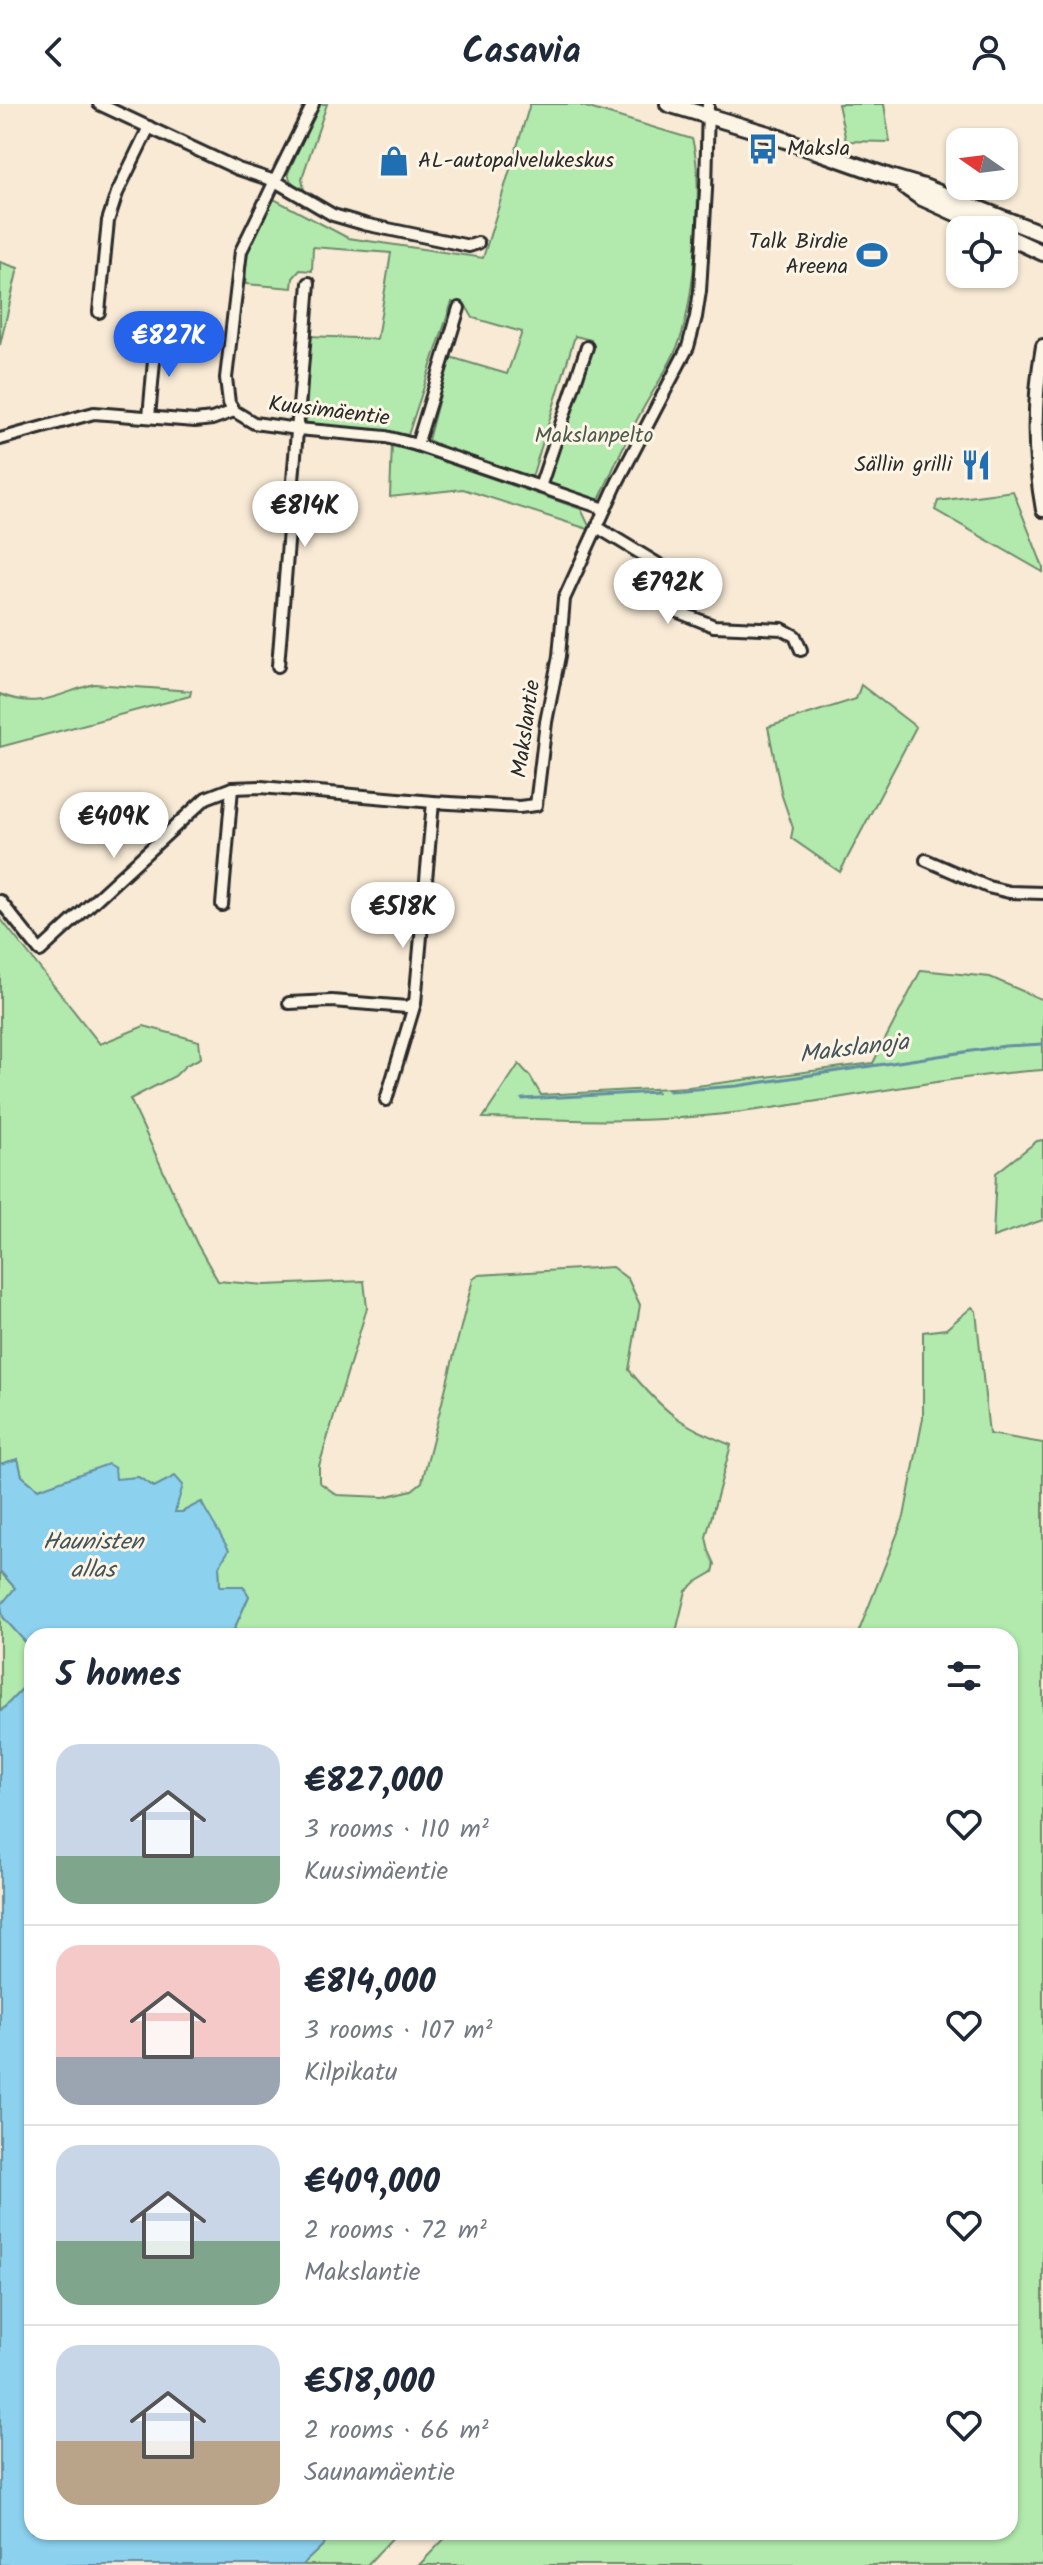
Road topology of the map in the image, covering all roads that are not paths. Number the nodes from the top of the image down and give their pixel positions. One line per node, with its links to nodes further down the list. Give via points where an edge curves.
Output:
1 (99, 104): 5 (street)
2 (313, 104): 7 (street)
3 (668, 104): 4 (main road)
4 (709, 110): 6 (main road); 25 (street, Makslantie, via 700,291 688,347)
5 (149, 127): 7 (street); 15 (street, via 108,221)
6 (890, 177): 8 (main road); 9 (main road)
7 (275, 181): 11 (street, via 333,215 469,246); 19 (street, via 241,251 226,378)
8 (962, 216)
9 (1043, 234)
10 (1018, 241): 12 (main road)
11 (478, 243)
12 (1043, 253)
13 (309, 283): 21 (street)
14 (459, 308): 23 (street)
15 (99, 312)
16 (156, 338): 20 (street)
17 (1043, 346): 26 (street, via 1033,427)
18 (587, 347): 24 (street)
19 (234, 411): 20 (street, via 195,421); 21 (street, Kuusimäentie, via 254,423)
20 (149, 417): 22 (street, via 94,413)
21 (298, 429): 23 (street, Kuusimäentie); 29 (street)
22 (0, 439)
23 (417, 445): 24 (street, Kuusimäentie)
24 (540, 487): 25 (street, Kuusimäentie)
25 (605, 509): 27 (street, Makslantie)
26 (1043, 510)
27 (597, 527): 28 (street, via 663,567 671,609 714,626 782,629 795,636); 31 (street, Makslantie, via 564,599 536,805)
28 (801, 650)
29 (278, 666)
30 (232, 788): 31 (street, Makslantie); 34 (street, Makslantie, via 206,798 40,951); 35 (street)
31 (433, 802): 37 (street)
32 (926, 860): 33 (street, via 988,887)
33 (1043, 893)
34 (0, 901)
35 (222, 905)
36 (289, 1003): 37 (street)
37 (415, 1003): 38 (street)
38 (386, 1100)

